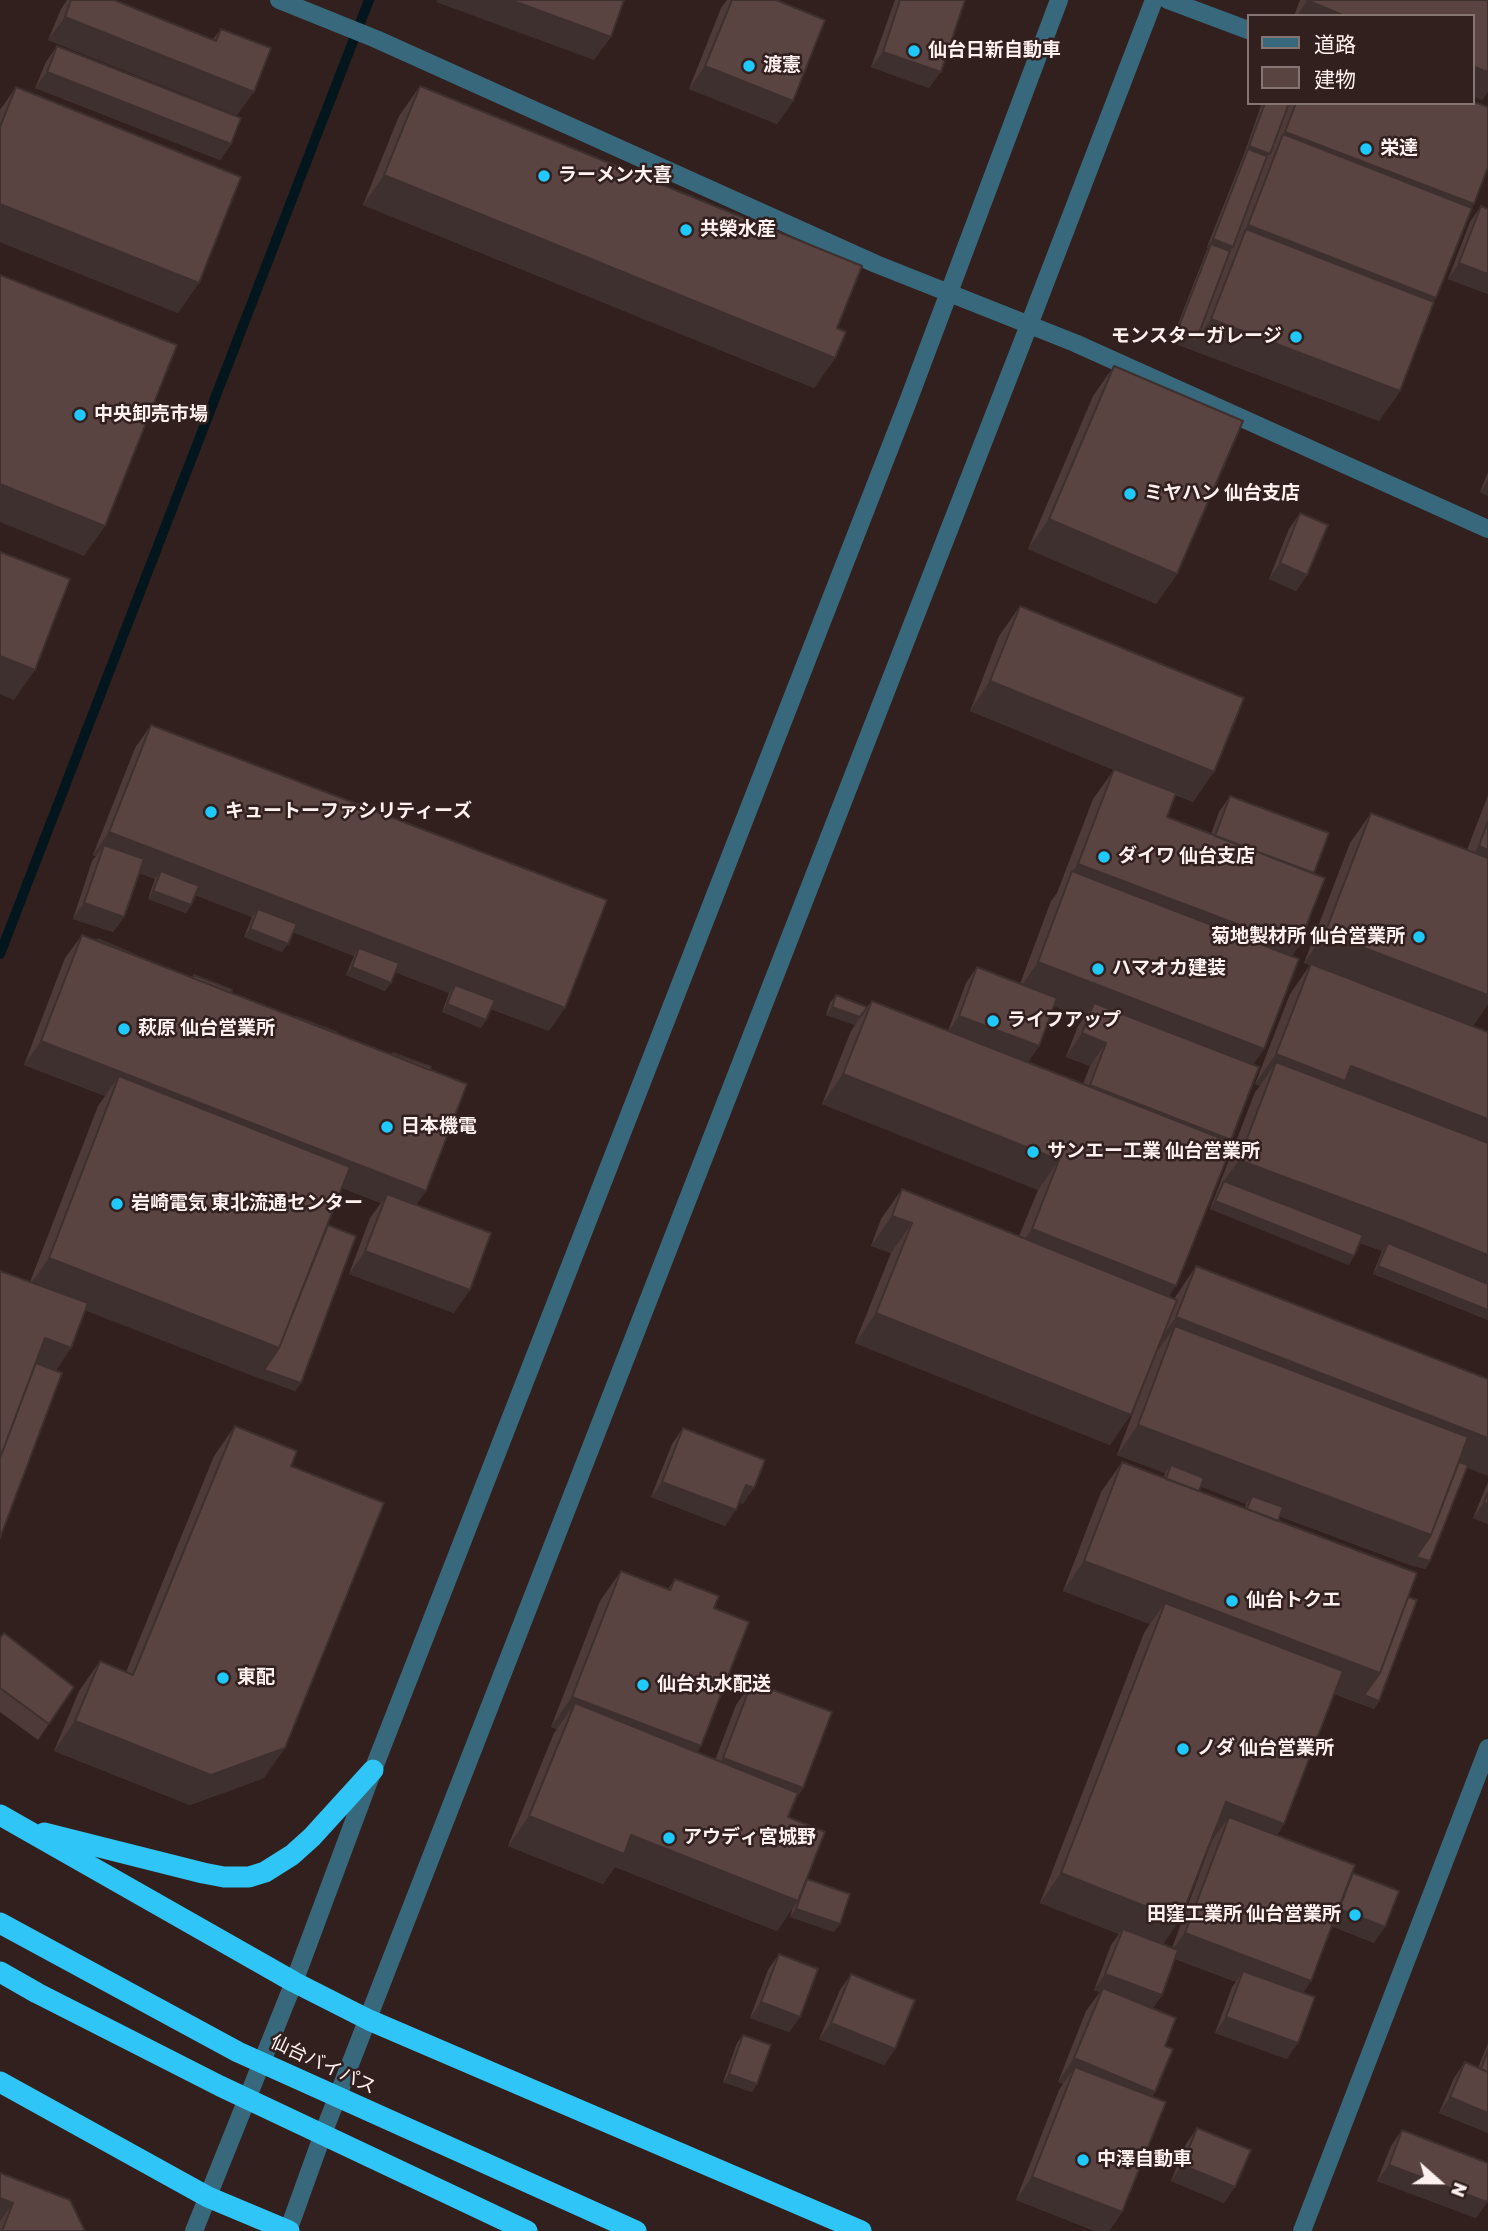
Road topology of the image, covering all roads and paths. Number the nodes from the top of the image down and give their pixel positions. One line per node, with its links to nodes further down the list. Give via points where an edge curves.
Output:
1 (279, 0): 6 (street)
2 (1059, 0): 6 (street)
3 (1154, 0): 7 (street)
4 (1168, 0): 5 (street)
5 (1246, 29)
6 (948, 293): 7 (street); 10 (street)
7 (1029, 325): 8 (street); 15 (street)
8 (1488, 528)
9 (1488, 1748): 23 (street)
10 (373, 1770): 11 (highway, via 292,1855 249,1877 203,1873); 14 (street)
11 (9, 1821): 14 (highway)
12 (0, 1923): 21 (highway, 仙台バイパス, bridge, via 238,2052)
13 (0, 1972): 20 (highway, bridge, via 220,2086)
14 (294, 1982): 15 (highway); 17 (street)
15 (369, 2020): 19 (street); 22 (highway)
16 (0, 2082): 17 (highway)
17 (208, 2197): 18 (street); 19 (highway)
18 (194, 2231)
19 (288, 2231)
20 (527, 2231)
21 (636, 2231)
22 (861, 2231)
23 (1302, 2231)

